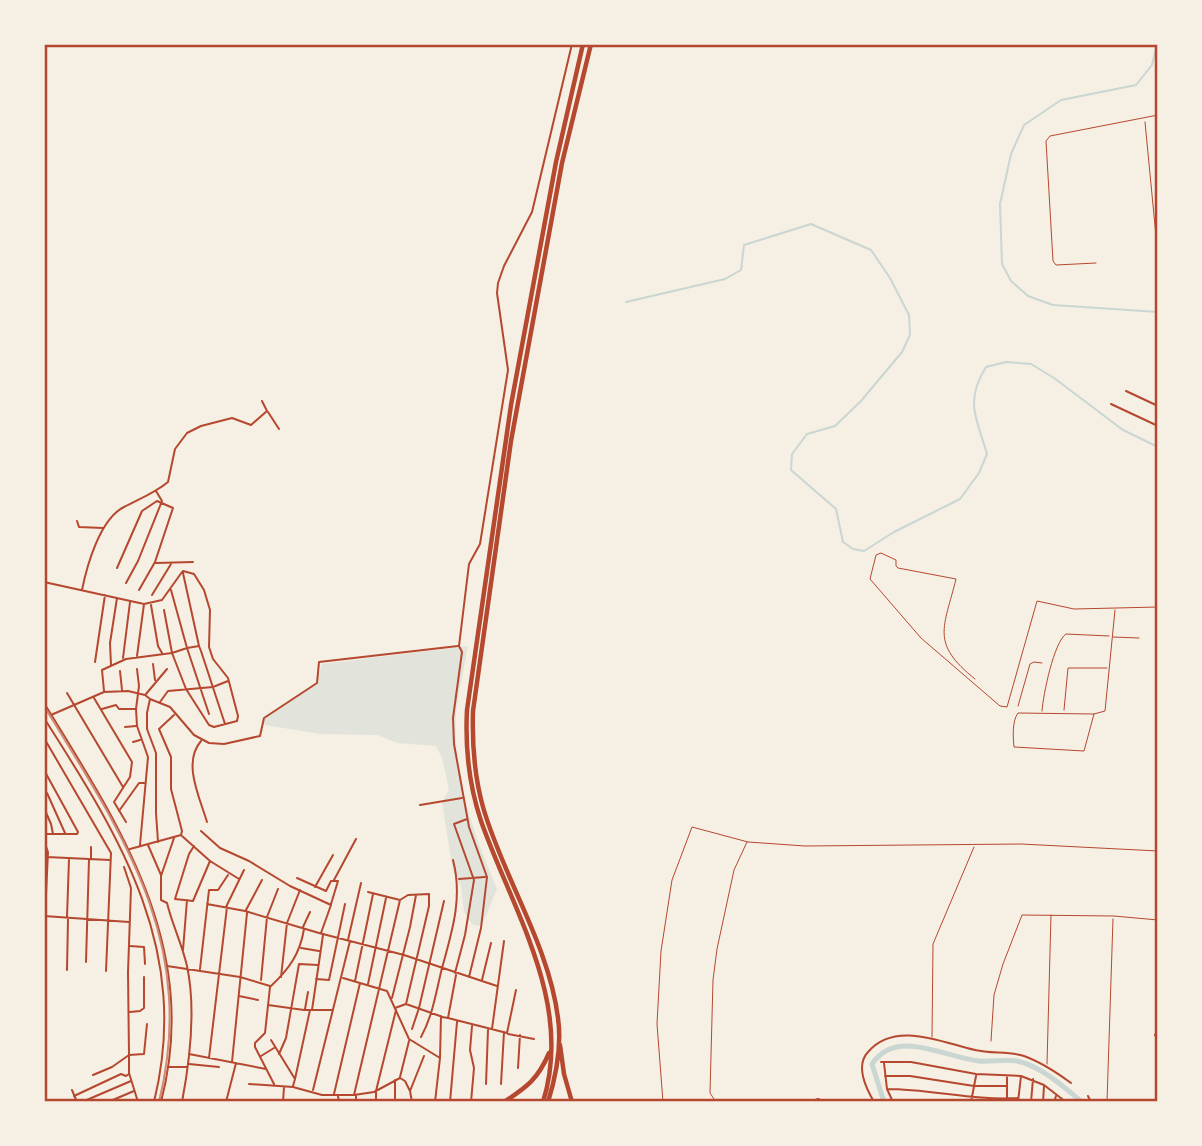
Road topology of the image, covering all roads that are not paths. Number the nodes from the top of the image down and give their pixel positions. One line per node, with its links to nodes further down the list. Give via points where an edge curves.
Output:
1 (572, 44): 41 (street, via 531,212 500,274 497,293 508,370 480,544 469,564)
2 (583, 44): 243 (highway, via 510,405 469,690 467,757 481,821 541,973 551,1022)
3 (592, 44): 227 (highway, via 550,224 505,479 474,704 474,756 487,819 547,972)
4 (1158, 115): 7 (lane, via 1050,136 1046,141 1053,261 1056,265)
5 (1145, 121): 6 (lane)
6 (1158, 257)
7 (1096, 262)
8 (1126, 391): 11 (street)
9 (262, 401): 12 (street)
10 (1111, 404): 13 (street)
11 (1158, 406)
12 (267, 411): 14 (street); 15 (street, via 251,425 232,418 192,429 176,446 168,482)
13 (1158, 426)
14 (279, 429)
15 (155, 490): 16 (street); 18 (street, via 121,508)
16 (161, 499): 19 (street, via 174,511); 22 (street, via 143,508); 25 (street)
17 (77, 521): 18 (street, via 79,527)
18 (104, 528): 26 (street)
19 (155, 562): 21 (street); 27 (street)
20 (193, 562): 21 (street)
21 (172, 564): 30 (street)
22 (117, 568)
23 (183, 572): 28 (street); 40 (street); 57 (street, via 194,574 204,590 211,615 209,648)
24 (44, 582): 26 (street)
25 (126, 583)
26 (82, 590): 29 (street)
27 (139, 590)
28 (171, 590): 34 (street); 42 (street)
29 (105, 594): 31 (street); 47 (street)
30 (152, 595)
31 (118, 597): 32 (street); 50 (street)
32 (130, 601): 33 (street); 46 (street)
33 (144, 604): 34 (street); 45 (street)
34 (150, 604): 43 (street)
35 (1158, 607): 36 (lane)
36 (1115, 609): 38 (lane); 55 (lane, via 1074,610 1037,601 1007,707 1000,706 921,638 870,579 876,555 896,560 898,568 956,579 942,634 954,661)
37 (164, 610): 44 (street)
38 (1111, 636): 39 (lane); 51 (lane); 74 (lane, via 1064,635)
39 (1139, 638)
40 (199, 646): 42 (street); 58 (street)
41 (459, 646): 86 (street, via 319,662 317,683 264,718 260,736 224,744); 92 (street, via 453,718)
42 (187, 648): 44 (street); 59 (street)
43 (162, 653): 44 (street); 45 (street)
44 (172, 653): 60 (street)
45 (137, 657): 46 (street)
46 (123, 660): 50 (street)
47 (95, 662)
48 (1042, 663): 71 (lane, via 1030,664)
49 (153, 664): 56 (street)
50 (111, 666): 62 (street, via 102,670)
51 (1108, 668): 75 (lane, via 1068,668); 78 (lane, via 1105,710)
52 (137, 669): 63 (street)
53 (167, 670): 56 (street)
54 (120, 671): 61 (street)
55 (975, 678)
56 (155, 681): 65 (street)
57 (229, 681): 58 (street); 81 (street, via 238,718)
58 (213, 687): 59 (street); 81 (street)
59 (200, 688): 60 (street); 77 (street)
60 (186, 689): 68 (street, via 166,692); 81 (street, via 209,725)
61 (122, 691): 62 (street); 63 (street)
62 (104, 692): 66 (street)
63 (137, 692): 65 (street); 73 (street)
64 (67, 693): 70 (street)
65 (145, 695): 67 (street)
66 (93, 696): 70 (street); 72 (street)
67 (150, 699): 68 (street); 112 (street, via 146,718 156,753)
68 (160, 703): 76 (street)
69 (45, 704): 79 (street)
70 (72, 705): 79 (street); 90 (street)
71 (1018, 706)
72 (101, 709): 73 (street, via 116,705); 90 (street, via 132,762)
73 (136, 709): 82 (street)
74 (1041, 713): 75 (lane); 78 (lane, via 1018,713 1013,733 1016,748 1084,751)
75 (1064, 713): 78 (lane)
76 (175, 714): 86 (street); 108 (street, via 159,729 171,757)
77 (209, 714)
78 (1094, 714)
79 (51, 715): 96 (street)
80 (44, 718): 299 (street, via 122,849 148,912 161,977 163,1016 161,1067)
81 (226, 724)
82 (137, 726): 83 (street); 85 (street)
83 (125, 727)
84 (44, 738): 101 (street)
85 (141, 739): 87 (street); 89 (street, via 148,757)
86 (202, 740): 100 (street, via 194,751 192,769)
87 (133, 743)
88 (44, 770): 107 (street, via 78,831)
89 (145, 783): 97 (street, via 139,783); 115 (street)
90 (123, 788): 93 (street)
91 (47, 793): 107 (street)
92 (463, 798): 94 (street); 98 (street)
93 (114, 803): 96 (street); 97 (street)
94 (420, 805)
95 (44, 808): 106 (street)
96 (107, 808): 119 (street)
97 (119, 811): 99 (street)
98 (467, 818): 134 (street, via 454,826); 135 (street)
99 (126, 822)
100 (207, 822)
101 (96, 824): 103 (street); 126 (street, via 110,848)
102 (44, 825): 105 (street)
103 (90, 827)
104 (201, 831): 144 (street, via 220,848)
105 (45, 834): 106 (street)
106 (53, 835): 107 (street)
107 (66, 835)
108 (181, 835): 109 (street); 117 (street)
109 (174, 838): 112 (street); 133 (street)
110 (356, 839): 140 (street)
111 (44, 841): 122 (street)
112 (159, 842): 114 (street)
113 (748, 842): 116 (lane); 315 (lane, via 692,827 674,871 657,1004); 316 (lane, via 734,870 713,980 710,1093)
114 (147, 844): 115 (street); 133 (street)
115 (140, 845): 119 (street)
116 (974, 845): 120 (lane); 238 (lane, via 933,944)
117 (194, 846): 128 (street); 149 (street, via 175,898)
118 (91, 847): 124 (street)
119 (130, 849): 187 (street, via 151,899)
120 (1158, 851)
121 (333, 855): 142 (street)
122 (47, 857): 123 (street); 129 (street)
123 (69, 858): 124 (street); 162 (street)
124 (90, 859): 126 (street); 163 (street)
125 (44, 860): 129 (street)
126 (111, 860): 164 (street)
127 (453, 860): 138 (street)
128 (210, 861): 132 (street); 149 (street, via 194,899)
129 (47, 865): 159 (street)
130 (124, 867): 166 (street, via 131,885)
131 (244, 870): 137 (street)
132 (228, 874): 137 (street); 152 (street, via 219,889 209,890)
133 (161, 876): 178 (street, via 161,901 167,903)
134 (473, 876): 135 (street); 138 (street); 193 (street)
135 (487, 877): 198 (street)
136 (297, 878): 142 (street)
137 (239, 879): 155 (street)
138 (458, 879): 189 (street, via 456,919)
139 (262, 880): 156 (street)
140 (334, 880): 142 (street, via 326,891); 154 (street, via 339,884)
141 (361, 883): 171 (street)
142 (315, 887)
143 (278, 889): 161 (street)
144 (300, 890): 154 (street); 167 (street)
145 (368, 892): 146 (street)
146 (373, 893): 148 (street); 174 (street)
147 (416, 894): 150 (street); 181 (street); 182 (street, via 429,894)
148 (386, 898): 150 (street); 177 (street)
149 (187, 900): 178 (street)
150 (400, 900): 179 (street)
151 (444, 901): 184 (street)
152 (207, 904): 155 (street); 191 (street)
153 (345, 904): 170 (street)
154 (331, 905): 169 (street)
155 (226, 907): 156 (street); 194 (street)
156 (246, 912): 161 (street); 196 (street)
157 (310, 912): 168 (street)
158 (1051, 915): 160 (lane); 241 (lane, via 1021,917 994,995); 255 (lane)
159 (44, 916): 162 (street)
160 (1114, 916): 165 (lane); 329 (lane)
161 (267, 917): 167 (street); 202 (street)
162 (67, 918): 163 (street); 190 (street)
163 (88, 919): 164 (street); 183 (street)
164 (108, 920): 166 (street); 192 (street)
165 (1158, 920)
166 (130, 922): 175 (street)
167 (287, 923): 168 (street); 197 (street)
168 (303, 928): 169 (street); 176 (street)
169 (322, 934): 170 (street); 180 (street)
170 (336, 937): 171 (street); 200 (street, via 329,980)
171 (349, 940): 174 (street); 199 (street)
172 (504, 942): 206 (street)
173 (491, 943): 201 (street)
174 (363, 944): 177 (street); 203 (street)
175 (129, 946): 185 (street, via 144,947); 222 (street)
176 (301, 948): 180 (street); 197 (street)
177 (376, 948): 179 (street); 205 (street)
178 (182, 951): 188 (street)
179 (390, 951): 181 (street); 208 (street)
180 (320, 952): 186 (street)
181 (404, 955): 182 (street); 212 (street)
182 (416, 958): 184 (street); 214 (street)
183 (86, 962)
184 (428, 962): 189 (street); 217 (street)
185 (145, 964)
186 (318, 965): 200 (street); 218 (street, via 299,963)
187 (167, 966): 188 (street); 253 (street)
188 (187, 968): 191 (street); 246 (street)
189 (442, 969): 193 (street); 223 (street)
190 (67, 970)
191 (200, 970): 194 (street)
192 (106, 971)
193 (456, 973): 198 (street); 225 (street)
194 (220, 974): 196 (street); 249 (street)
195 (144, 977): 222 (street, via 144,1008)
196 (240, 977): 202 (street); 211 (street)
197 (281, 977): 207 (street)
198 (469, 977): 201 (street)
199 (342, 978): 203 (street); 221 (street)
200 (316, 979): 220 (street)
201 (482, 981): 206 (street)
202 (261, 982): 207 (street)
203 (355, 982): 204 (street)
204 (360, 983): 205 (street); 286 (street)
205 (368, 985): 208 (street)
206 (497, 986): 231 (street)
207 (270, 987): 215 (street)
208 (381, 988): 212 (street); 288 (street)
209 (516, 990): 233 (street)
210 (308, 992): 219 (street)
211 (238, 995): 213 (street); 251 (street)
212 (392, 999): 216 (street)
213 (258, 1000)
214 (406, 1003): 216 (street); 217 (street)
215 (267, 1005): 218 (street); 248 (street, via 265,1033 254,1045)
216 (396, 1008): 236 (street); 283 (street)
217 (419, 1008): 223 (street); 230 (street)
218 (291, 1009): 219 (street); 244 (street)
219 (304, 1010): 220 (street)
220 (311, 1010): 221 (street); 266 (street)
221 (333, 1010): 285 (street)
222 (129, 1012): 245 (street)
223 (432, 1014): 224 (street); 235 (street)
224 (441, 1016): 225 (street); 250 (street)
225 (448, 1018): 226 (street)
226 (457, 1020): 229 (street); 310 (street)
227 (558, 1020): 313 (highway, via 558,1055); 314 (highway)
228 (147, 1024): 245 (street, via 144,1054)
229 (472, 1025): 231 (street); 311 (street)
230 (412, 1029)
231 (490, 1029): 233 (street); 270 (street)
232 (1158, 1030): 240 (street)
233 (505, 1033): 234 (street); 273 (street)
234 (520, 1035): 237 (street); 257 (street)
235 (421, 1037)
236 (409, 1039): 250 (street); 265 (street)
237 (534, 1039)
238 (932, 1039): 255 (street, via 972,1050 1023,1055); 319 (street, via 895,1036 869,1050 862,1070)
239 (271, 1040): 242 (street)
240 (1158, 1040)
241 (991, 1041)
242 (275, 1047): 244 (street); 248 (street)
243 (550, 1049): 312 (highway, via 530,1085); 313 (highway)
244 (279, 1054): 266 (street)
245 (129, 1055): 259 (street); 262 (street)
246 (189, 1055): 249 (street); 254 (street)
247 (424, 1056): 284 (street)
248 (260, 1057): 258 (street)
249 (209, 1058): 251 (street)
250 (440, 1058): 309 (street)
251 (232, 1062): 252 (street)
252 (236, 1063): 258 (street); 302 (street)
253 (168, 1066): 254 (street); 300 (street)
254 (188, 1066): 256 (street); 301 (street)
255 (1047, 1066): 271 (street)
256 (219, 1067)
257 (518, 1068)
258 (267, 1069): 274 (street)
259 (130, 1073): 269 (street); 290 (street)
260 (976, 1074): 261 (street); 263 (street, via 911,1062 882,1062); 276 (street)
261 (1007, 1074): 264 (street); 277 (street)
262 (93, 1075)
263 (885, 1076): 276 (street); 280 (street)
264 (1021, 1076): 268 (street); 293 (street)
265 (400, 1078): 267 (street); 284 (street)
266 (295, 1079): 279 (street)
267 (395, 1079): 283 (street); 307 (street)
268 (1033, 1079): 278 (street); 324 (street)
269 (132, 1081): 282 (street); 296 (street)
270 (486, 1083)
271 (1071, 1083)
272 (249, 1084): 274 (street)
273 (501, 1084)
274 (275, 1086): 275 (street)
275 (284, 1086): 279 (street); 303 (street)
276 (974, 1086): 277 (street); 292 (street)
277 (1007, 1086): 294 (street)
278 (1044, 1086): 289 (street); 325 (street)
279 (293, 1087): 285 (street)
280 (887, 1089): 292 (street); 320 (street)
281 (72, 1090): 290 (street)
282 (135, 1091): 297 (street); 298 (street)
283 (376, 1091): 288 (street); 306 (street)
284 (410, 1091): 308 (street)
285 (312, 1092): 286 (street)
286 (333, 1095): 287 (street)
287 (338, 1095): 288 (street); 304 (street)
288 (355, 1095): 305 (street)
289 (1056, 1095): 326 (street); 327 (street)
290 (74, 1096): 295 (street)
291 (1088, 1096): 328 (street)
292 (972, 1098): 294 (street); 322 (street)
293 (1018, 1098): 294 (street); 323 (street)
294 (1007, 1099)
295 (77, 1102)
296 (82, 1102)
297 (108, 1102)
298 (138, 1102)
299 (153, 1102)
300 (161, 1102)
301 (182, 1102)
302 (226, 1102)
303 (283, 1102)
304 (340, 1102)
305 (356, 1102)
306 (376, 1102)
307 (395, 1102)
308 (412, 1102)
309 (435, 1102)
310 (450, 1102)
311 (471, 1102)
312 (504, 1102)
313 (546, 1102)
314 (572, 1102)
315 (663, 1102)
316 (716, 1102)
317 (810, 1102): 318 (street)
318 (825, 1102)
319 (874, 1102)
320 (893, 1102): 321 (street)
321 (916, 1102)
322 (971, 1102)
323 (1018, 1102)
324 (1031, 1102)
325 (1043, 1102)
326 (1054, 1102)
327 (1065, 1102)
328 (1091, 1102)
329 (1107, 1102)

